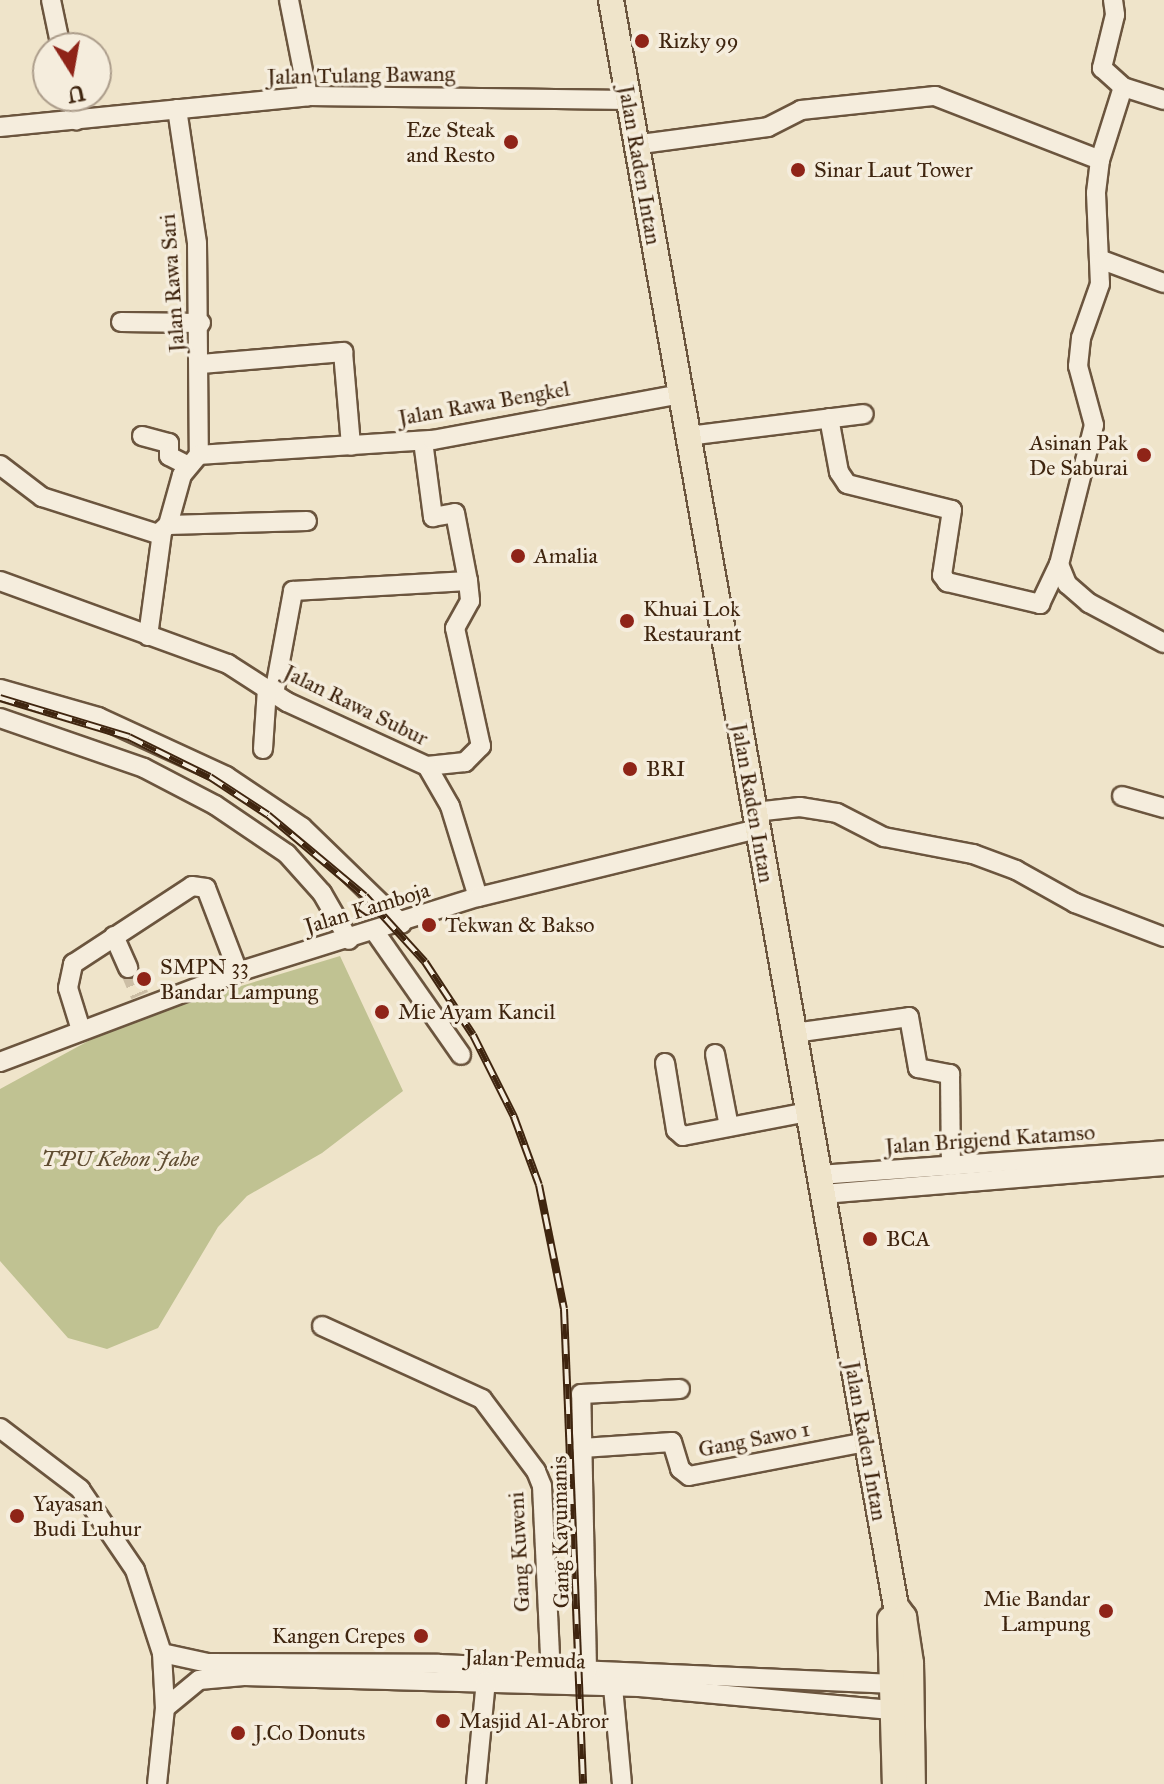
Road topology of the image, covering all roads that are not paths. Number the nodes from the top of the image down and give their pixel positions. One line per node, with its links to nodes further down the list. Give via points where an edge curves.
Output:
1 (51, 0): 5 (street)
2 (289, 0): 7 (street)
3 (611, 0): 8 (main road, Jalan Raden Intan)
4 (1113, 0): 6 (street, via 1115,15 1102,68)
5 (58, 32)
6 (1123, 87): 9 (street); 15 (street)
7 (308, 96): 8 (street, Jalan Tulang Bawang); 10 (street, Jalan Tulang Bawang)
8 (629, 100): 14 (main road, Jalan Raden Intan)
9 (1164, 100)
10 (177, 109): 12 (street, Jalan Tulang Bawang); 19 (street, Jalan Rawa Sari, via 197,243)
11 (74, 112): 12 (street)
12 (76, 120): 13 (street, Jalan Tulang Bawang)
13 (0, 127)
14 (641, 144): 15 (street, via 768,127 801,110 935,96); 21 (main road, Jalan Raden Intan)
15 (1100, 160): 16 (street, via 1096,193)
16 (1102, 260): 17 (street); 32 (street, via 1099,294 1081,338 1078,366 1094,425)
17 (1164, 283)
18 (121, 322): 19 (street)
19 (201, 323): 20 (street, Jalan Rawa Sari)
20 (201, 364): 27 (street, via 343,352); 28 (street, Jalan Rawa Sari)
21 (681, 394): 25 (main road, Jalan Raden Intan); 26 (street, Jalan Rawa Bengkel)
22 (864, 414): 23 (street)
23 (829, 418): 25 (street); 32 (street, via 839,472 847,484 952,510 942,575 947,582 1040,604)
24 (142, 436): 28 (street, via 169,443 169,456)
25 (688, 436): 44 (main road, Jalan Raden Intan)
26 (423, 441): 27 (street, Jalan Rawa Bengkel); 34 (street, via 433,517 455,513)
27 (351, 446): 28 (street, Jalan Rawa Bengkel)
28 (194, 460): 31 (street, Jalan Rawa Sari)
29 (0, 465): 31 (street, via 42,497)
30 (307, 521): 31 (street)
31 (165, 529): 35 (street, Jalan Rawa Sari)
32 (1059, 564): 36 (street, via 1067,584 1089,603)
33 (0, 581): 35 (street, Jalan Rawa Subur)
34 (468, 581): 38 (street, via 293,591); 41 (street, via 470,601 455,628 480,750 465,762)
35 (148, 636): 38 (street, Jalan Rawa Subur, via 228,664)
36 (1164, 643)
37 (0, 689): 46 (street, via 98,717 226,776 302,827)
38 (271, 691): 40 (street); 41 (street, Jalan Rawa Subur)
39 (0, 718): 50 (street, via 144,768 215,805 287,854 322,893)
40 (263, 749)
41 (427, 766): 45 (street, Jalan Rawa Subur, via 450,806)
42 (1122, 796): 43 (street)
43 (1164, 808)
44 (756, 821): 45 (street, Jalan Kamboja); 49 (street, Jalan Kamboja, via 800,807 837,813 884,837 973,854 1016,870 1075,903); 54 (main road, Jalan Raden Intan)
45 (478, 897): 46 (street, Jalan Kamboja)
46 (402, 924): 47 (street, Jalan Kamboja)
47 (375, 932): 50 (street, Jalan Kamboja); 56 (street)
48 (114, 936): 51 (street); 52 (street, via 192,886 203,885); 53 (street, via 73,964 68,988)
49 (1164, 937)
50 (349, 940): 52 (street, Jalan Kamboja)
51 (128, 968)
52 (238, 972): 53 (street, Jalan Kamboja, via 141,1002)
53 (81, 1030): 57 (street, Jalan Kamboja)
54 (794, 1033): 59 (main road, Jalan Raden Intan); 62 (street, via 909,1017 918,1068 950,1074)
55 (715, 1054): 60 (street)
56 (461, 1055)
57 (0, 1062)
58 (665, 1063): 60 (street, via 676,1130 683,1136)
59 (808, 1112): 60 (street); 64 (main road, Jalan Raden Intan)
60 (729, 1127)
61 (1164, 1150): 62 (street, Jalan Brigjend Katamso)
62 (951, 1166): 64 (street, Jalan Brigjend Katamso)
63 (1164, 1166): 64 (street, Jalan Brigjend Katamso)
64 (821, 1184): 68 (main road, Jalan Raden Intan)
65 (322, 1326): 72 (street, Gang Kuweni, via 482,1399 536,1471 542,1486)
66 (680, 1389): 69 (street, Gang Kayumanis, via 581,1394)
67 (0, 1428): 71 (street, via 57,1467 102,1514 135,1570)
68 (866, 1442): 69 (street, Gang Sawo 1, via 689,1476 680,1469 677,1443); 70 (main road, Jalan Raden Intan)
69 (582, 1448): 73 (street, Gang Kayumanis)
70 (896, 1606): 77 (main road, Jalan Raden Intan, via 890,1618); 86 (main road, Jalan Raden Intan, via 904,1617 911,1663)
71 (162, 1653): 72 (street, Jalan Pemuda, via 208,1663); 80 (street)
72 (550, 1670): 73 (street, Jalan Pemuda); 76 (street, Jalan Pemuda); 78 (street, Jalan Pemuda)
73 (587, 1670): 74 (street, Jalan Pemuda)
74 (640, 1679): 75 (street, Jalan Pemuda); 78 (street, Jalan Pemuda); 79 (street, Jalan Pemuda)
75 (803, 1679): 77 (street, Jalan Pemuda); 79 (street)
76 (486, 1681): 80 (street, Jalan Pemuda, via 213,1677 184,1688); 83 (street)
77 (895, 1684): 81 (main road, Jalan Raden Intan)
78 (613, 1687): 84 (street)
79 (800, 1699): 81 (street, Jalan Pemuda)
80 (165, 1708): 82 (street)
81 (894, 1710): 85 (main road, Jalan Raden Intan)
82 (157, 1784)
83 (476, 1784)
84 (622, 1784)
85 (895, 1784)
86 (913, 1784)

